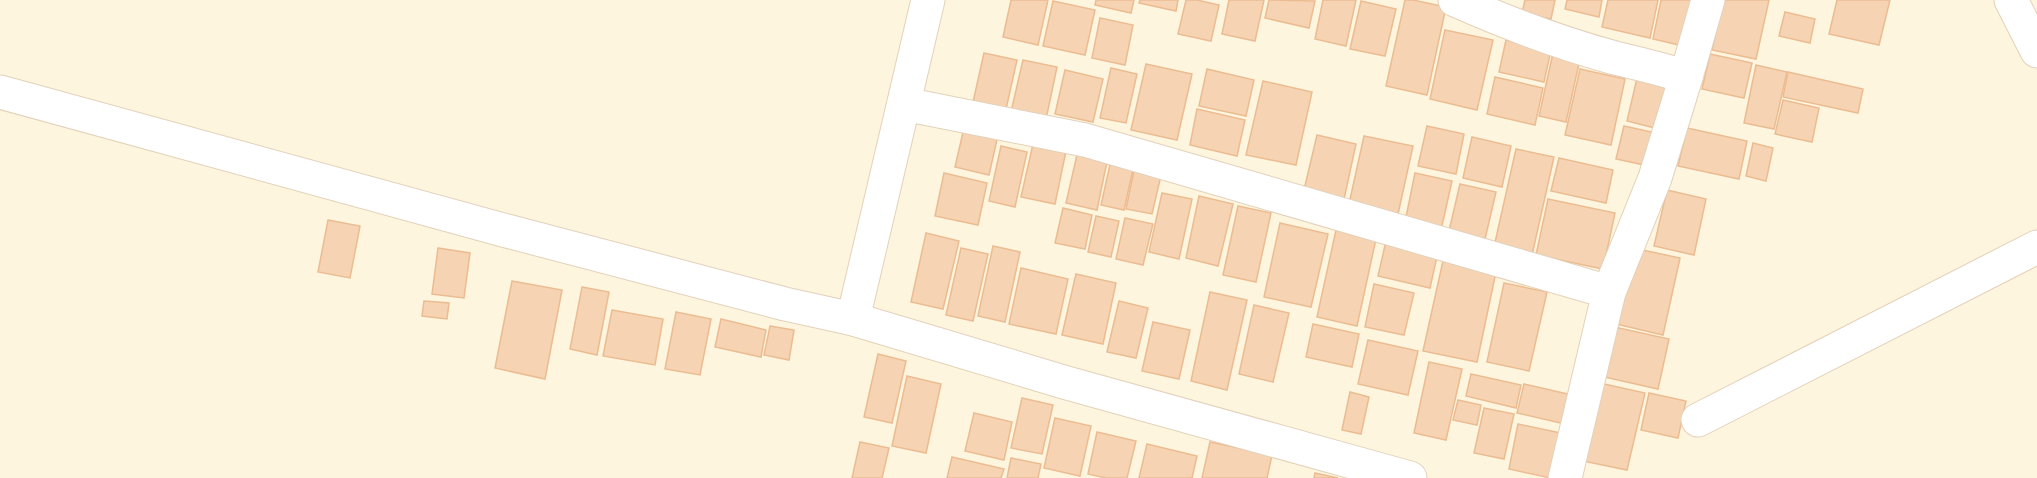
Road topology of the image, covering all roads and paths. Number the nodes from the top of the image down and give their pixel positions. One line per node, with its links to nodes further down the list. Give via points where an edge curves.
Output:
1 (928, 0): 8 (street)
2 (1455, 0): 6 (street, via 1506,23)
3 (1708, 0): 6 (street)
4 (2011, 0): 5 (street)
5 (2037, 51)
6 (1686, 78): 10 (street, via 1655,178)
7 (0, 92): 11 (street, via 586,252)
8 (904, 104): 10 (street, via 1085,140); 11 (street)
9 (2037, 247): 12 (street)
10 (1609, 292): 14 (street)
11 (853, 319): 13 (street)
12 (1698, 420)
13 (1410, 478)
14 (1565, 478)

